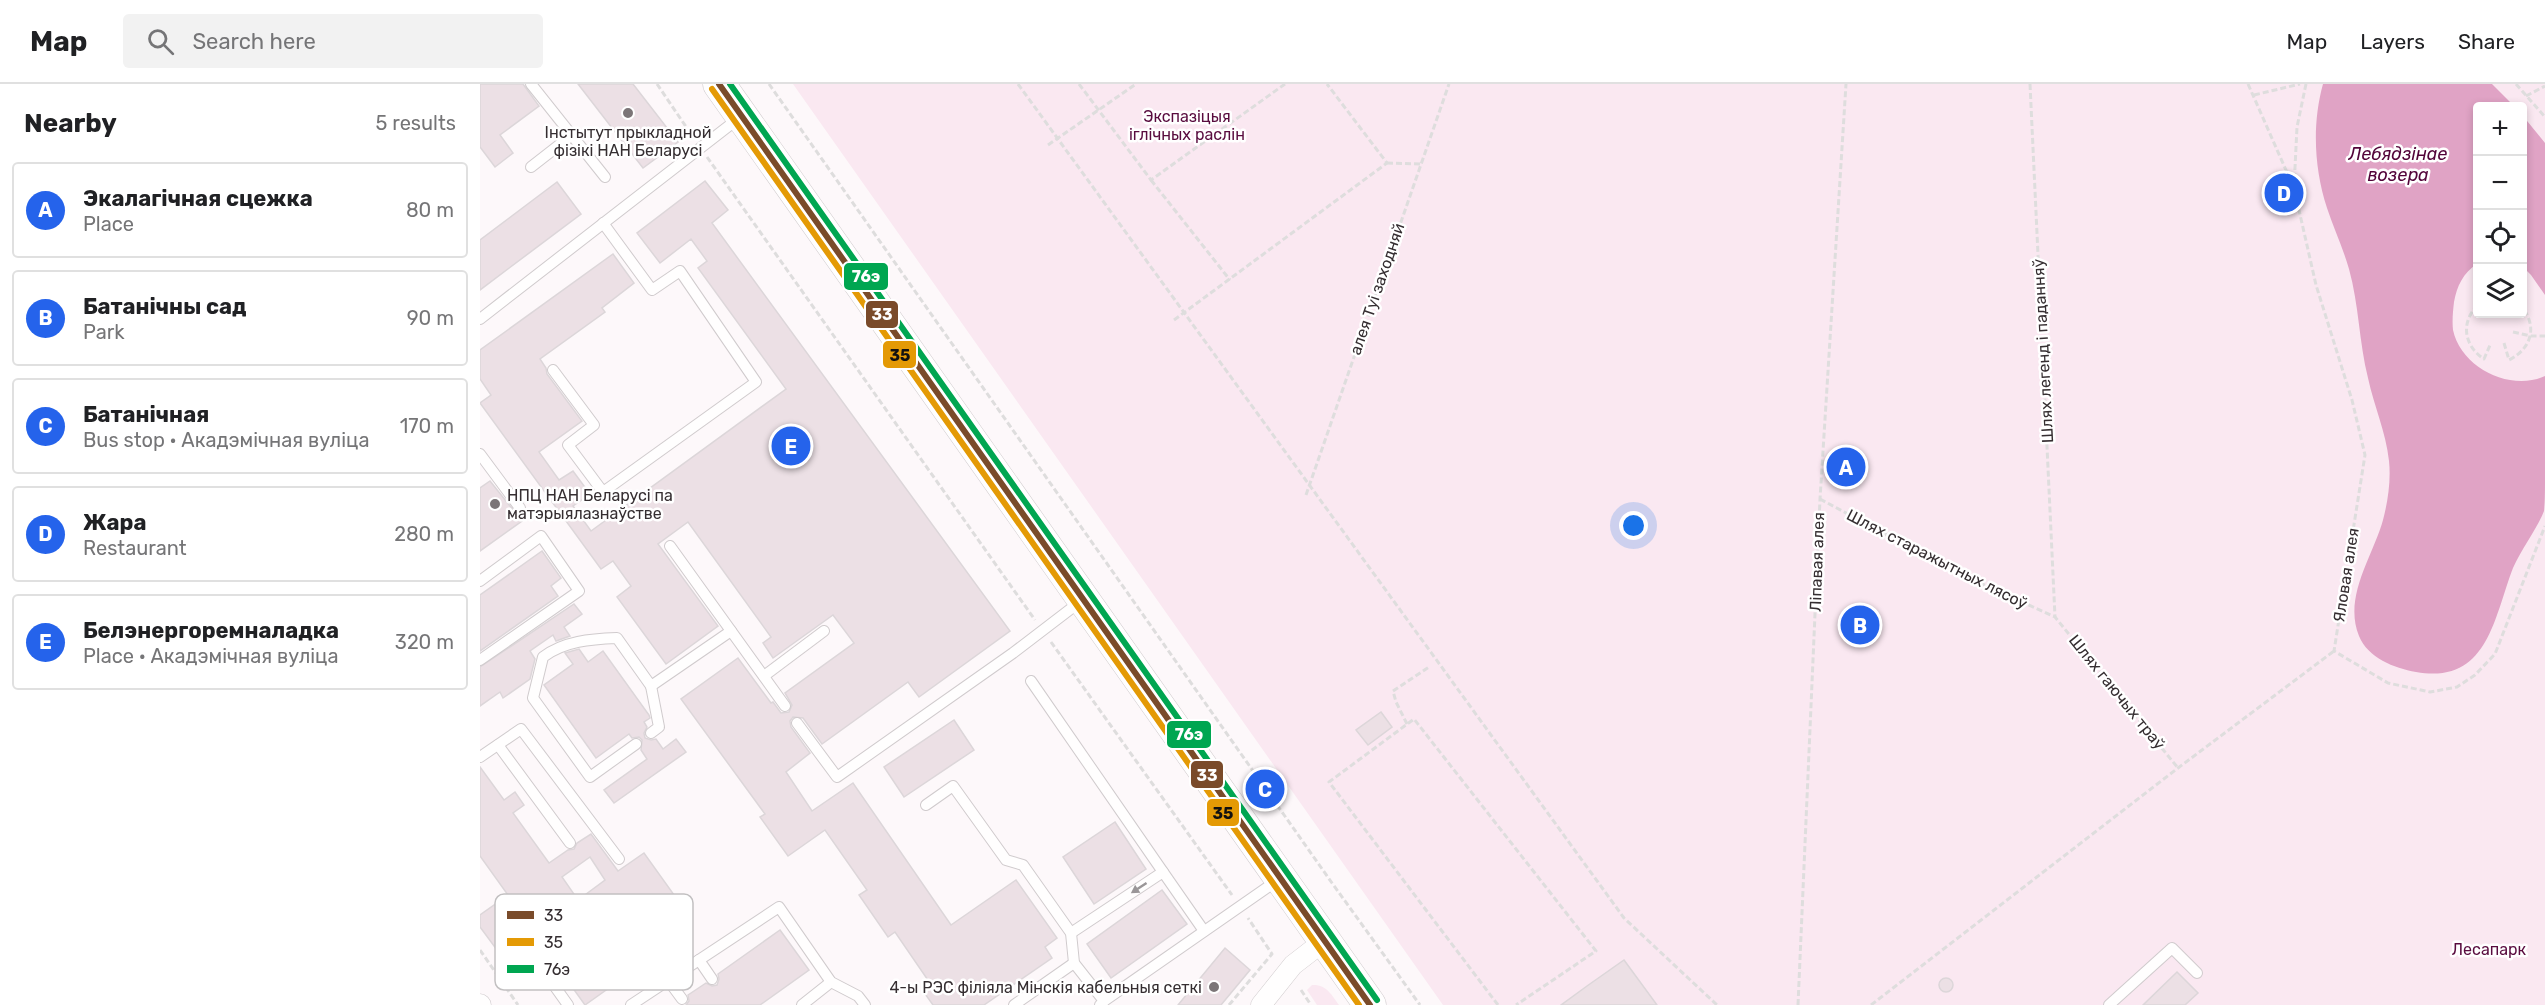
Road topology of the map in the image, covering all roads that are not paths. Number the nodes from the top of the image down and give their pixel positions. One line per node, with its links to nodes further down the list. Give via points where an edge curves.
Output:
1 (531, 84): 4 (lane)
2 (719, 84): 3 (main road)
3 (742, 116): 7 (lane); 14 (main road)
4 (572, 135): 5 (lane); 6 (lane)
5 (531, 166)
6 (605, 177)
7 (603, 223): 8 (lane); 9 (lane, via 652,290 680,271 756,382 603,492 568,445 594,425)
8 (480, 319)
9 (553, 370)
10 (480, 454): 11 (lane)
11 (520, 508)
12 (670, 546): 15 (lane)
13 (480, 581): 17 (lane, via 541,536 579,591)
14 (1084, 599): 22 (lane, via 837,777); 31 (main road)
15 (731, 631): 18 (lane); 20 (lane)
16 (825, 631): 18 (lane)
17 (480, 660)
18 (764, 676): 21 (lane)
19 (1031, 681): 30 (lane)
20 (651, 686): 23 (lane, via 659,727); 24 (lane, via 616,638 589,639 543,657 533,698 590,777)
21 (785, 706)
22 (797, 723)
23 (651, 733)
24 (636, 744)
25 (498, 745): 26 (lane); 28 (lane); 29 (lane, via 521,729)
26 (480, 757)
27 (926, 804): 33 (lane, via 953,786 1006,860 1023,866)
28 (570, 843)
29 (620, 859)
30 (1163, 873): 32 (lane); 33 (lane, one-way to 33)
31 (1280, 879): 32 (lane); 34 (main road)
32 (1204, 931): 45 (lane)
33 (1071, 933): 36 (lane)
34 (1324, 941): 51 (street, via 1293,965); 52 (main road)
35 (699, 960): 37 (lane); 39 (lane); 40 (lane, via 779,907)
36 (1074, 963): 45 (lane); 50 (lane)
37 (693, 964)
38 (2197, 973): 53 (lane, via 2172,948)
39 (712, 979)
40 (831, 982): 48 (lane); 49 (lane, via 858,996)
41 (557, 990): 46 (lane)
42 (654, 990): 47 (lane)
43 (675, 990): 44 (lane)
44 (682, 999)
45 (1102, 1003)
46 (568, 1005)
47 (631, 1005)
48 (802, 1005)
49 (865, 1005)
50 (1014, 1005)
51 (1261, 1005)
52 (1371, 1005)
53 (2109, 1005)

